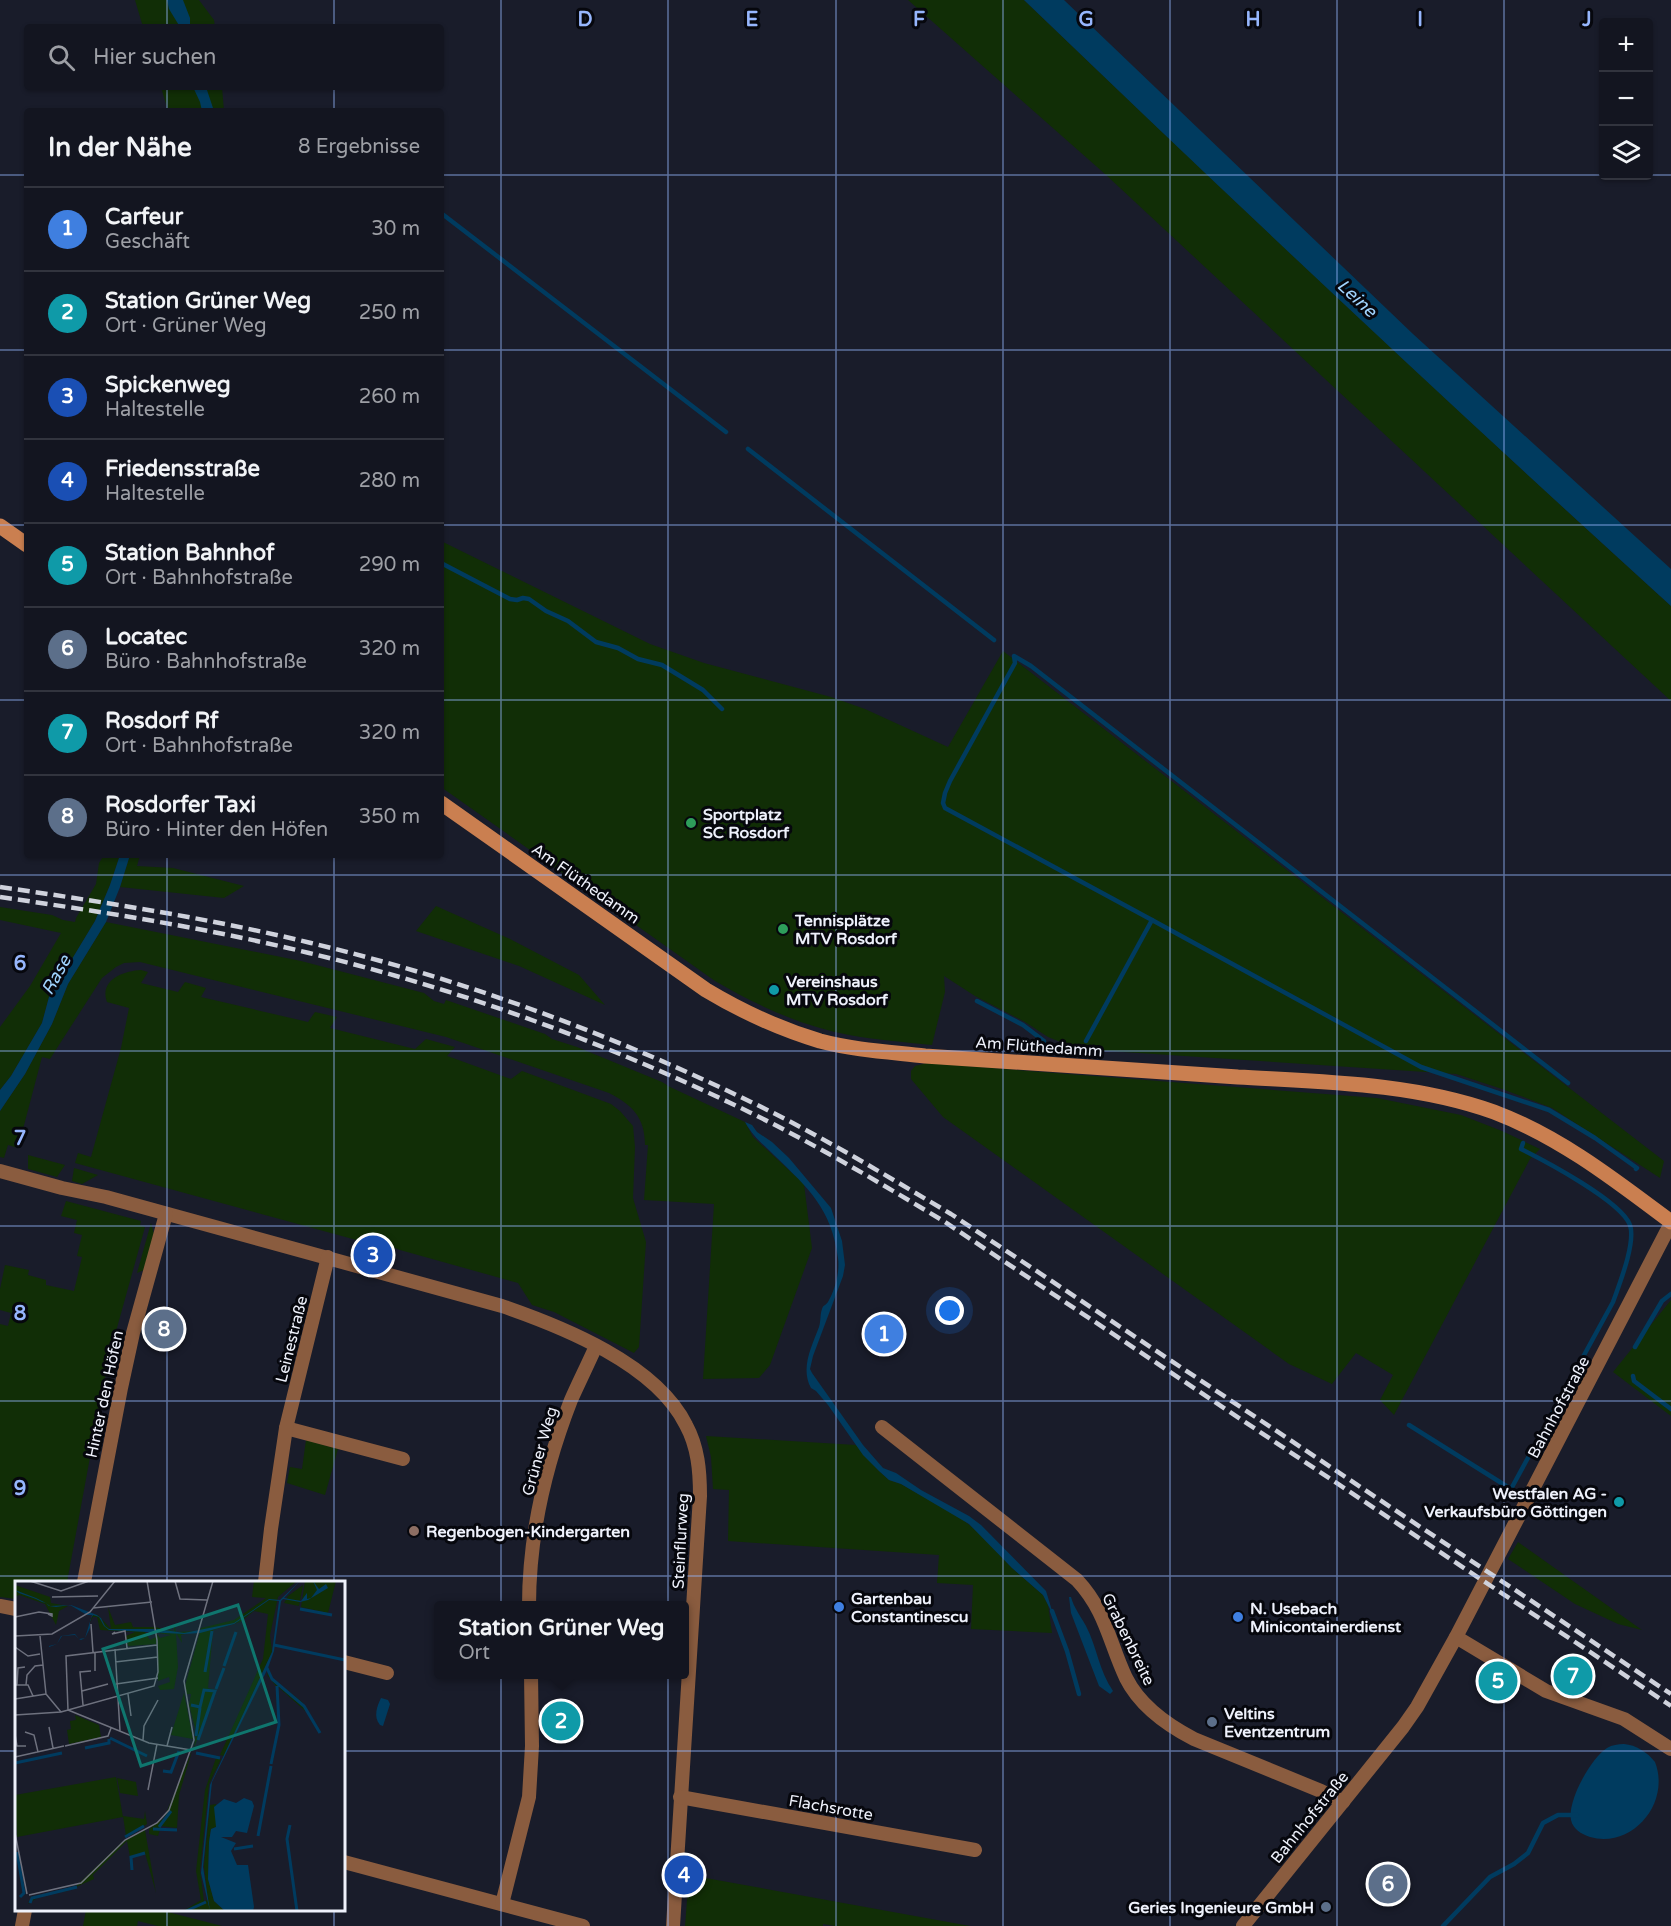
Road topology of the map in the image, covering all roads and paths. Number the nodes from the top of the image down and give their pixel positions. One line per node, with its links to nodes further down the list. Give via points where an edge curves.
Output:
1 (0, 526): 2 (main road)
2 (24, 543)
3 (444, 805): 6 (main road, Am Flüthedamm, via 706,990 765,1021 819,1041 925,1056 1326,1082 1449,1098 1496,1113 1554,1140 1609,1174)
4 (0, 1171): 5 (street, Steinflurweg)
5 (166, 1214): 7 (street, Steinflurweg); 12 (street, Hinter den Höfen, via 133,1333)
6 (1671, 1223): 17 (street, Bahnhofstraße)
7 (328, 1257): 8 (street, Steinflurweg, via 502,1306); 10 (street, Leinestraße)
8 (596, 1346): 14 (street, Grüner Weg, via 571,1400 548,1472 535,1533); 19 (street, Steinflurweg, via 636,1370 666,1395 687,1426 697,1456 700,1496)
9 (882, 1427): 25 (street, Grabenbreite, via 1077,1580 1103,1617 1126,1678 1159,1718 1194,1739)
10 (286, 1428): 11 (street); 13 (street, Leinestraße)
11 (403, 1459)
12 (84, 1581)
13 (265, 1581)
14 (529, 1601)
15 (0, 1606): 16 (street)
16 (15, 1609)
17 (1456, 1637): 23 (street, via 1546,1691 1624,1719); 25 (street, Bahnhofstraße, via 1417,1707)
18 (345, 1662): 20 (street)
19 (689, 1662)
20 (387, 1673)
21 (531, 1679): 28 (street, via 528,1797)
22 (688, 1679): 24 (street, Steinflurweg)
23 (1671, 1749)
24 (680, 1797): 26 (street, Flachsrotte); 32 (street, Steinflurweg)
25 (1343, 1802): 33 (street, Bahnhofstraße)
26 (975, 1850)
27 (345, 1862): 28 (street)
28 (502, 1904): 31 (street)
29 (25, 1911): 30 (street)
30 (22, 1926)
31 (583, 1926)
32 (673, 1926)
33 (1243, 1926)

